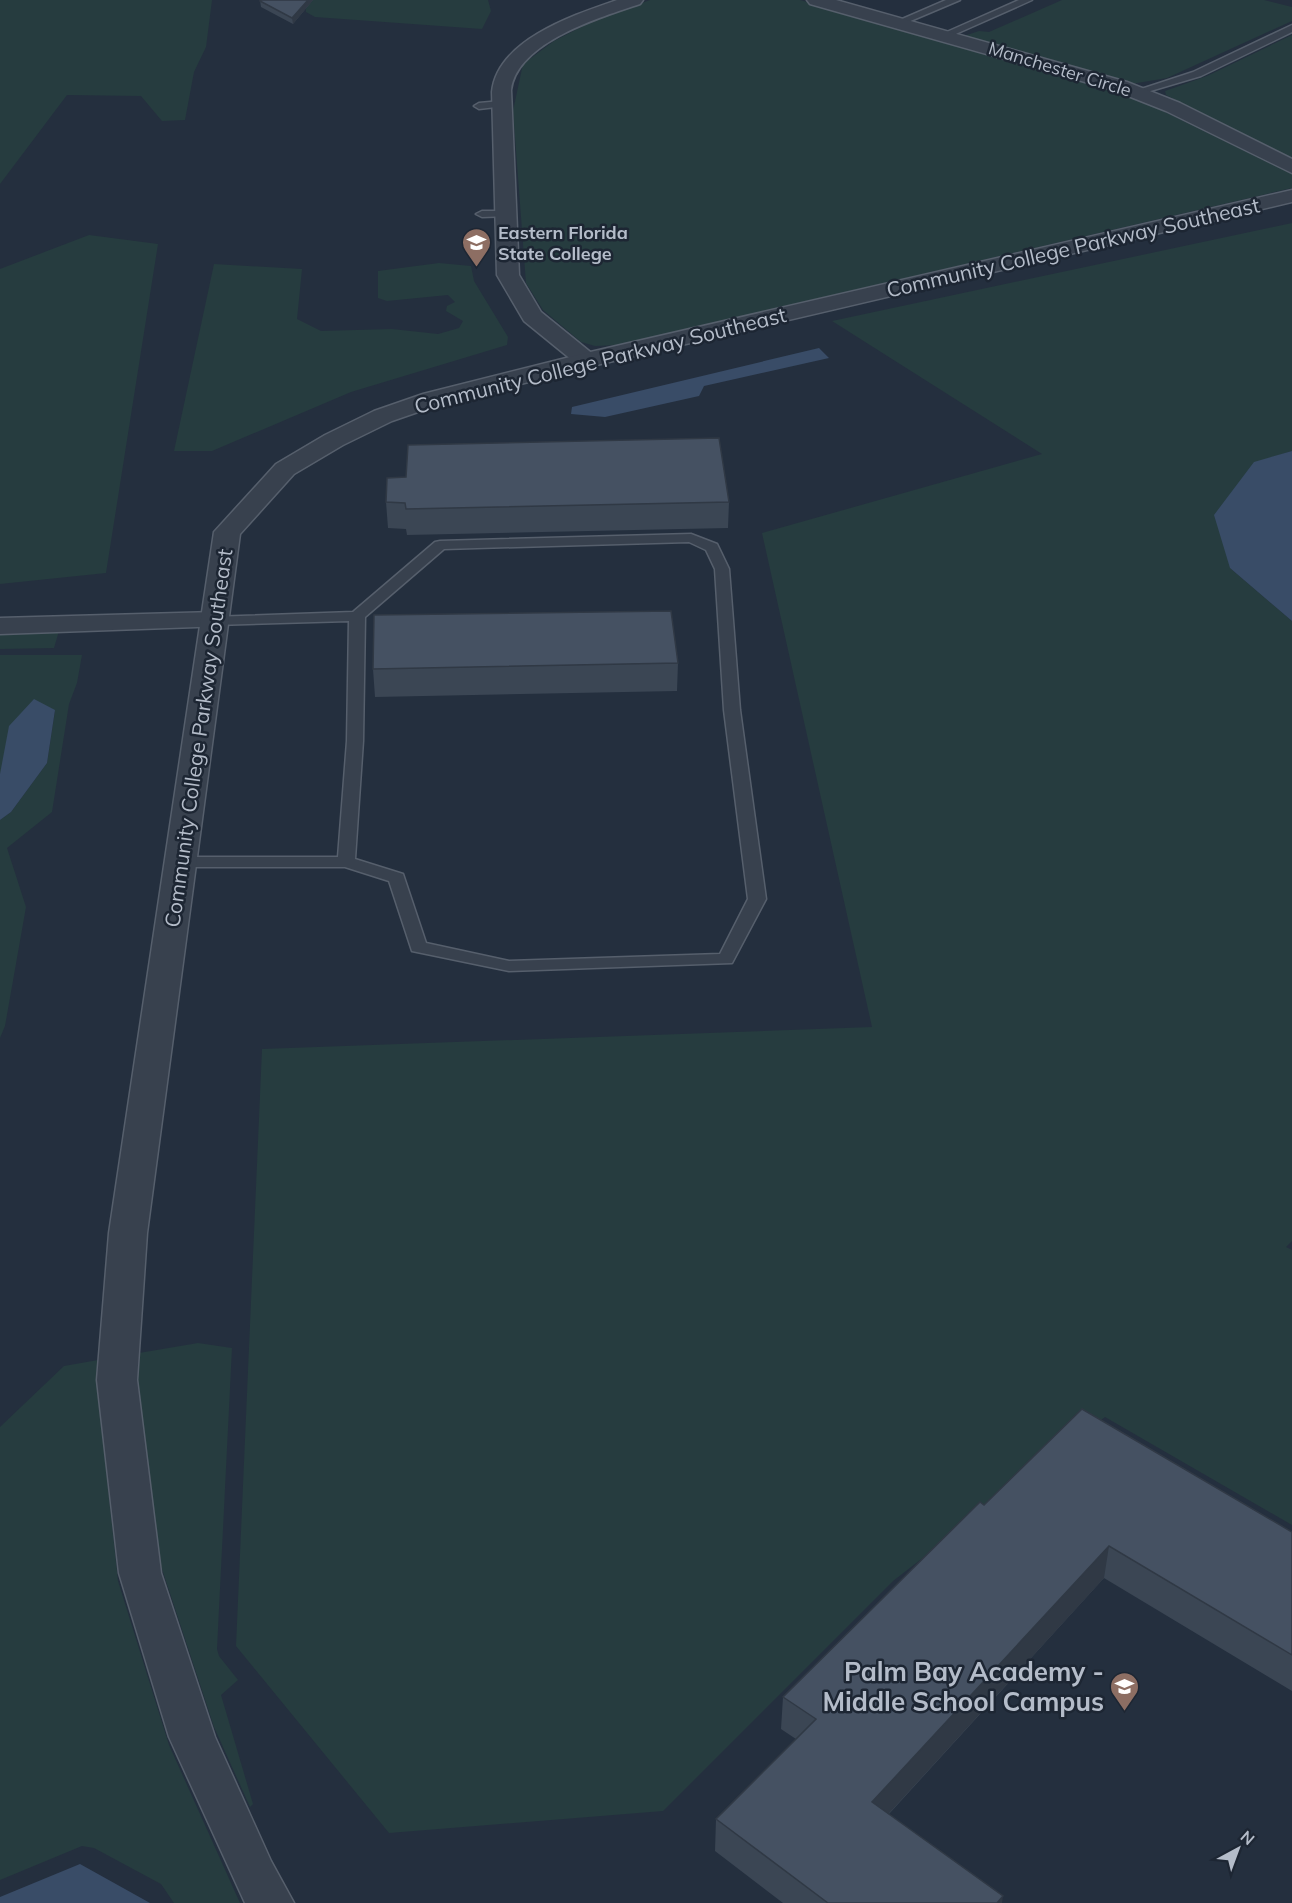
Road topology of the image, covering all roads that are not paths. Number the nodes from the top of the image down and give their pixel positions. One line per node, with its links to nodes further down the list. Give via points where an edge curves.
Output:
1 (634, 0): 10 (street, via 543,39 513,63 503,81)
2 (816, 0): 6 (street, Manchester Circle)
3 (956, 0): 6 (lane)
4 (1001, 0): 5 (lane)
5 (1022, 2): 8 (lane)
6 (898, 23): 8 (street, Manchester Circle)
7 (1292, 28): 9 (lane, via 1197,74)
8 (945, 35): 9 (street, Manchester Circle)
9 (1137, 92): 12 (street, Manchester Circle)
10 (501, 105): 11 (lane); 15 (street)
11 (479, 106)
12 (1292, 167)
13 (1292, 196): 16 (street, Community College Parkway Southeast)
14 (482, 214): 15 (lane)
15 (506, 214): 16 (street, via 508,276 532,316)
16 (586, 360): 18 (street, Community College Parkway Southeast, via 432,399 393,413 334,440 285,469 227,532)
17 (357, 616): 18 (lane); 21 (lane, via 355,741); 21 (lane, via 440,545 691,538 712,547 722,569 732,710 757,899 726,959 509,966 418,947 397,878)
18 (215, 620): 19 (street); 20 (street, Community College Parkway Southeast)
19 (0, 626)
20 (180, 862): 21 (lane); 22 (street, Community College Parkway Southeast, via 128,1233 117,1380 140,1573 192,1737)
21 (346, 862)
22 (270, 1903)

